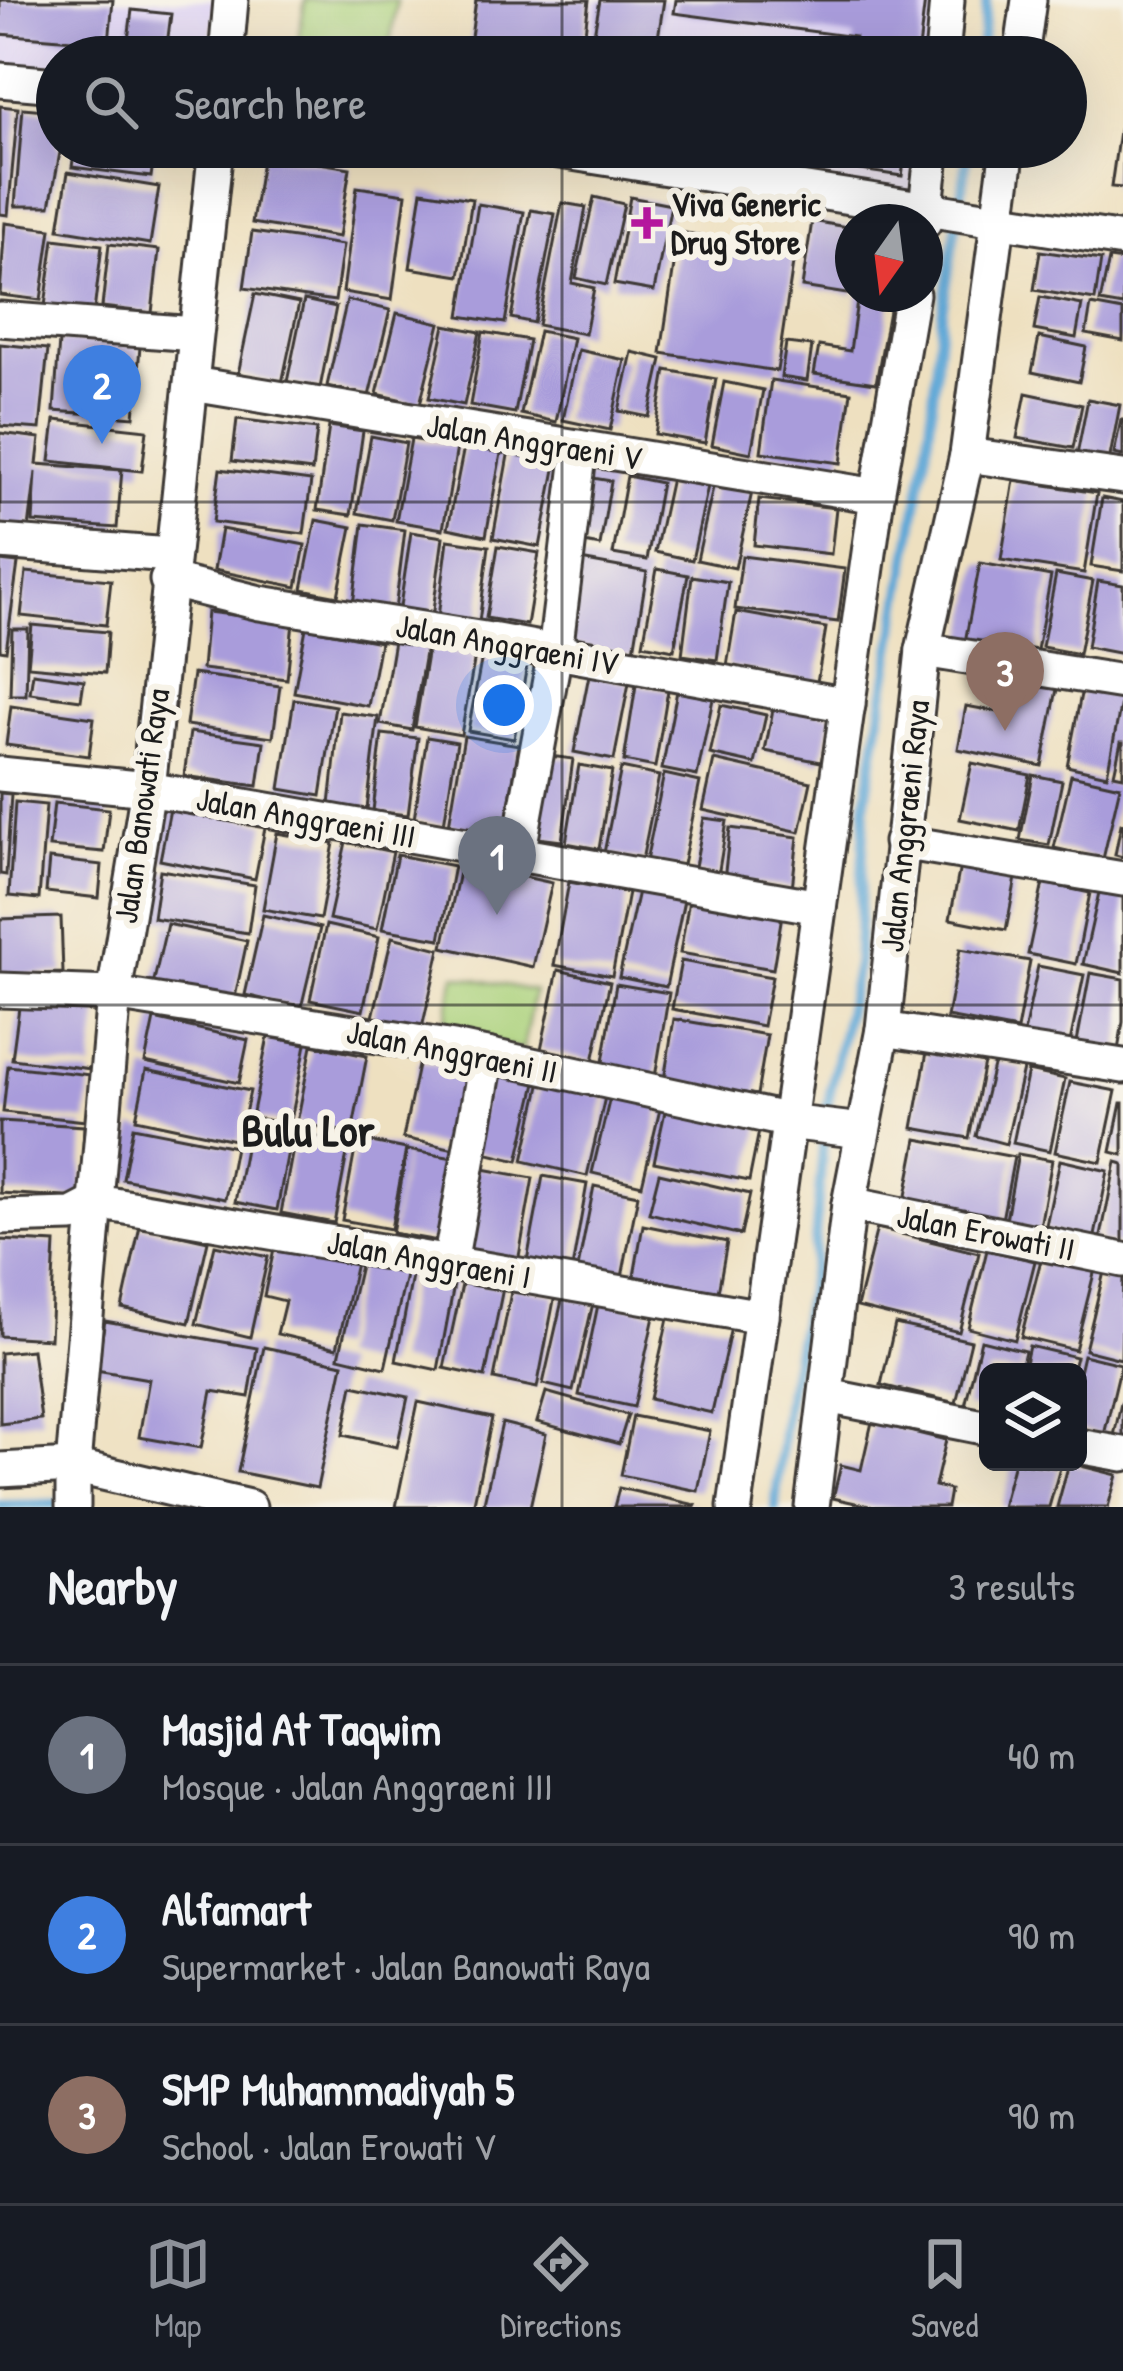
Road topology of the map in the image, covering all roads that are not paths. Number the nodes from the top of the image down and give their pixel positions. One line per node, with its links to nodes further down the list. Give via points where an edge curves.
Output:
1 (231, 0): 4 (street)
2 (947, 0): 5 (street)
3 (1029, 0): 6 (street)
4 (228, 36)
5 (944, 36)
6 (1024, 36)
7 (0, 80): 8 (street)
8 (36, 83)
9 (214, 168): 20 (street, Jalan Banowati Raya)
10 (660, 168): 13 (street)
11 (932, 168): 14 (street)
12 (1003, 168): 16 (street, Jalan Anggraeni Raya)
13 (876, 204)
14 (930, 204)
15 (943, 215): 16 (street)
16 (992, 221): 17 (street); 23 (street, Jalan Anggraeni Raya)
17 (1123, 240)
18 (909, 312): 25 (street, Jalan Anggraeni Raya)
19 (0, 319): 20 (street)
20 (195, 334): 21 (street, Jalan Banowati Raya)
21 (192, 384): 22 (street, Jalan Anggraeni V); 27 (street, Jalan Banowati Raya)
22 (580, 448): 25 (street, Jalan Anggraeni V); 29 (street)
23 (967, 455): 24 (street); 28 (street, Jalan Anggraeni Raya)
24 (1123, 477)
25 (877, 496): 31 (street, Jalan Anggraeni Raya)
26 (0, 542): 27 (street, Jalan Anggraeni IV)
27 (169, 567): 29 (street, Jalan Anggraeni IV, via 260,603); 33 (street, Jalan Banowati Raya)
28 (923, 650): 30 (street); 34 (street, Jalan Anggraeni Raya)
29 (556, 652): 31 (street, Jalan Anggraeni IV); 35 (street)
30 (1123, 682)
31 (848, 705): 37 (street, Jalan Anggraeni Raya)
32 (0, 774): 33 (street, Jalan Anggraeni III)
33 (148, 789): 35 (street, Jalan Anggraeni III); 39 (street, Jalan Banowati Raya)
34 (901, 842): 36 (street); 40 (street, Jalan Anggraeni Raya)
35 (518, 854): 37 (street, Jalan Anggraeni III)
36 (1123, 879)
37 (819, 907): 43 (street, Jalan Anggraeni Raya)
38 (0, 990): 39 (street, Jalan Anggraeni II)
39 (114, 994): 41 (street, Jalan Anggraeni II); 45 (street, Jalan Banowati Raya)
40 (883, 1028): 42 (street); 44 (street, Jalan Anggraeni Raya)
41 (488, 1055): 43 (street, Jalan Anggraeni II); 49 (street)
42 (1123, 1066)
43 (796, 1122): 44 (street, Jalan Anggraeni II); 50 (street, Jalan Anggraeni Raya)
44 (856, 1130): 46 (street, Jalan Anggraeni Raya)
45 (97, 1202): 47 (street, via 73,1215); 49 (street, Jalan Anggraeni I); 56 (street, Jalan Banowati Raya)
46 (849, 1204): 48 (street, Jalan Erowati II); 51 (street, Jalan Anggraeni Raya)
47 (0, 1217)
48 (1123, 1260)
49 (450, 1262): 50 (street, Jalan Anggraeni I)
50 (762, 1317): 58 (street, Jalan Anggraeni Raya)
51 (827, 1396): 52 (street); 59 (street, Jalan Anggraeni Raya)
52 (979, 1426)
53 (1087, 1448): 54 (street)
54 (1123, 1454)
55 (0, 1470): 56 (street)
56 (73, 1485): 57 (street)
57 (249, 1507)
58 (735, 1507)
59 (812, 1507)

